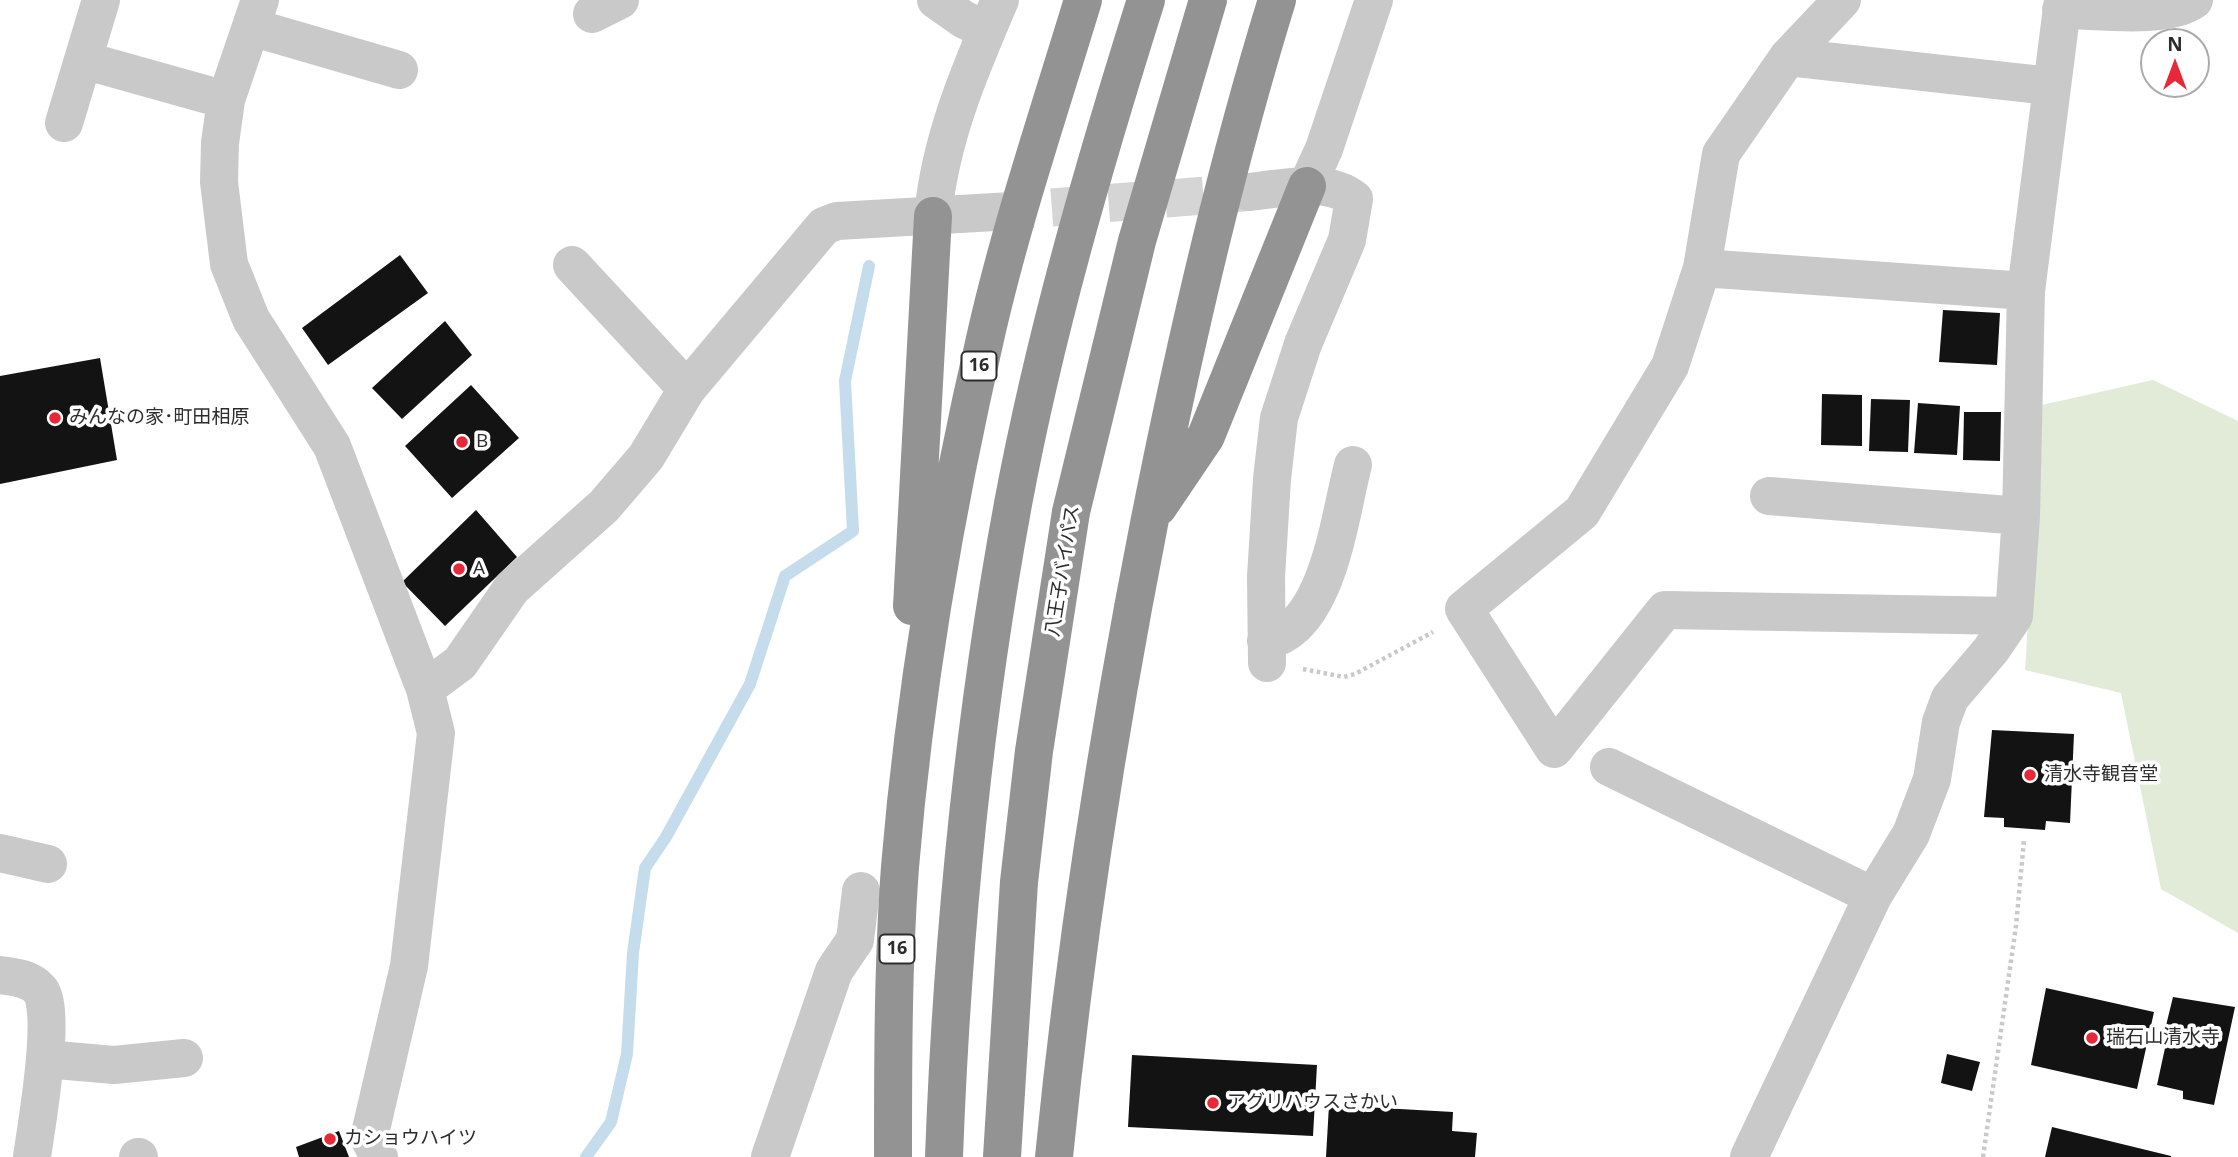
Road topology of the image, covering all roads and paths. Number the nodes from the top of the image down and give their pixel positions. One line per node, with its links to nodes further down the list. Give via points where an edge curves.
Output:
1 (101, 0): 14 (street)
2 (936, 0): 12 (street, via 963,19)
3 (1083, 0): 35 (highway, 16, via 987,327 941,550)
4 (1146, 0): 49 (highway, via 1072,252 1014,502 975,747 950,1018)
5 (1208, 0): 50 (highway, 八王子バイパス, via 1140,229 1071,512 1019,881)
6 (1277, 0): 30 (highway, via 1206,255)
7 (1374, 0): 19 (street)
8 (1842, 0): 13 (street)
9 (2194, 0): 10 (street, via 2162,11)
10 (2062, 5): 16 (street)
11 (256, 14): 15 (street); 17 (street)
12 (993, 15): 22 (street, via 947,135)
13 (1788, 57): 16 (street); 24 (street, via 1720,154)
14 (83, 61): 17 (street); 18 (street)
15 (400, 70)
16 (2050, 86): 25 (street)
17 (226, 100): 34 (street, via 219,182 229,264 239,295 332,446)
18 (64, 123)
19 (1307, 186): 20 (street); 30 (highway, via 1206,436); 33 (street, via 1343,190 1354,199 1347,240 1303,344 1279,418 1272,479)
20 (1249, 192)
21 (995, 212): 22 (street)
22 (933, 216): 26 (street, via 836,221 824,226); 35 (highway, via 912,582)
23 (572, 265): 26 (street)
24 (1702, 268): 25 (street); 31 (street, via 1670,366 1582,512 1464,609 1553,749 1665,610)
25 (2026, 291): 29 (street)
26 (687, 389): 34 (street, via 646,457 604,506 512,588 460,663)
27 (1353, 465): 33 (street, via 1320,594 1302,622)
28 (1769, 496): 29 (street)
29 (2021, 516): 31 (street)
30 (1150, 517): 51 (highway, via 1108,749 1074,981)
31 (2014, 616): 41 (street, via 1950,698 1941,722 1932,779 1911,834)
32 (1430, 634): 33 (path, via 1345,677 1288,667)
33 (1266, 652)
34 (425, 689): 46 (street, via 436,733 409,966 369,1138)
35 (913, 741): 48 (highway, 16, via 893,1018)
36 (1609, 767): 41 (street)
37 (2024, 840): 53 (path)
38 (0, 853): 39 (street)
39 (48, 864)
40 (861, 891): 47 (street, via 855,940 834,971)
41 (1873, 896): 52 (street)
42 (0, 975): 44 (street, via 22,979 42,992)
43 (184, 1058): 44 (street, via 114,1065)
44 (45, 1059): 45 (street)
45 (32, 1157)
46 (379, 1157)
47 (771, 1157)
48 (893, 1157)
49 (944, 1157)
50 (1002, 1157)
51 (1055, 1157)
52 (1749, 1157)
53 (1983, 1157)

